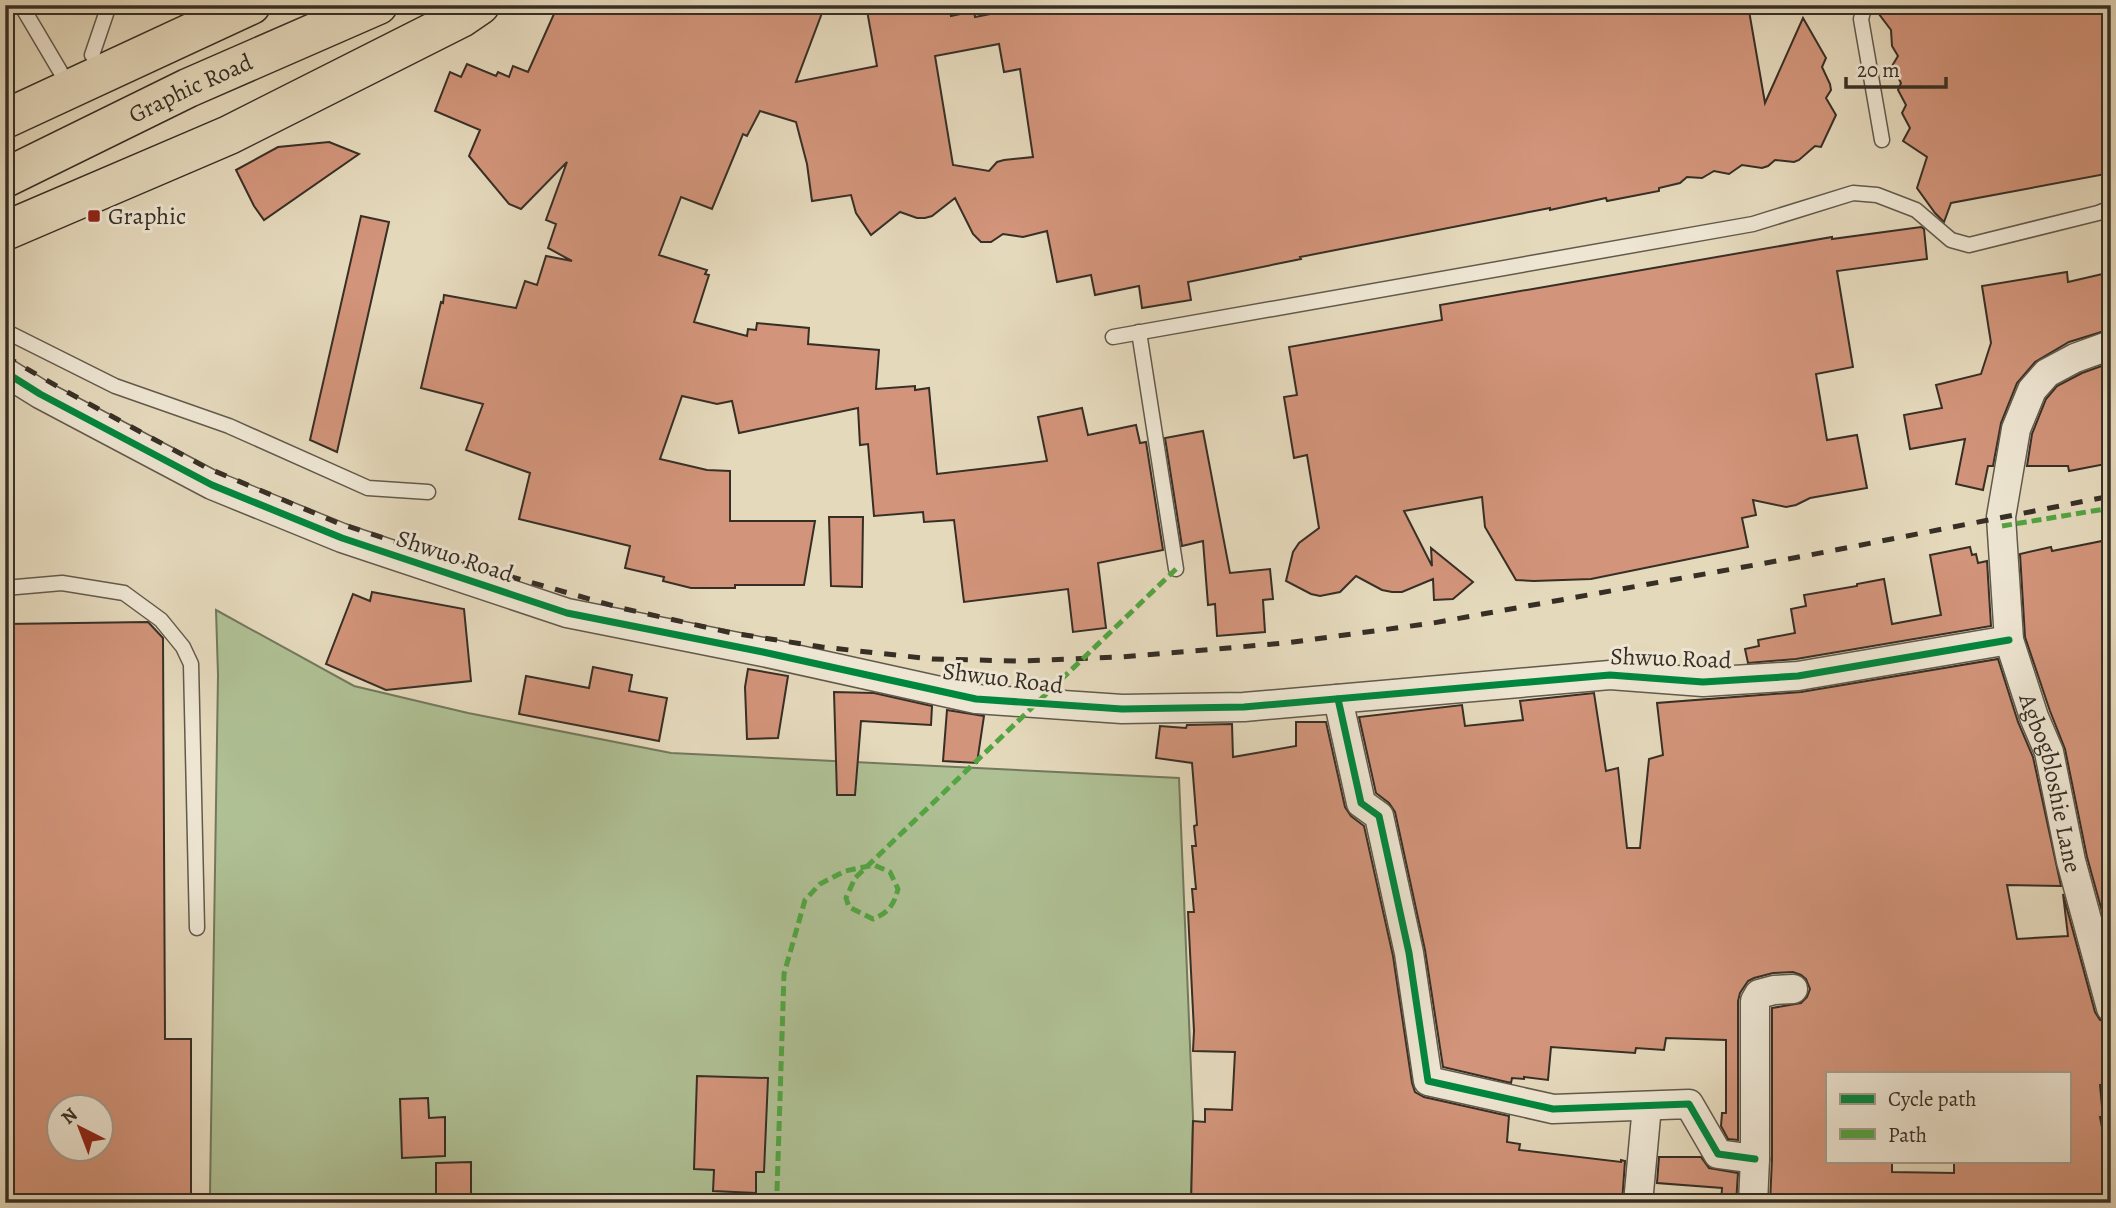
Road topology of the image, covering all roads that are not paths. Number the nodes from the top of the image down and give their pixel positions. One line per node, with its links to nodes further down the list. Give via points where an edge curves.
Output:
1 (21, 5): 8 (lane)
2 (109, 5): 8 (lane)
3 (185, 5): 8 (main road)
4 (251, 5): 10 (main road, Graphic Road)
5 (378, 5): 12 (main road, Graphic Road, via 188,88)
6 (480, 5): 14 (main road, via 229,135)
7 (1865, 5): 11 (lane, via 1861,19)
8 (76, 63): 9 (main road)
9 (5, 93)
10 (5, 118)
11 (1882, 140)
12 (5, 178)
13 (2111, 208): 16 (lane, via 1969,245 1951,240 1916,211 1877,195 1853,193 1753,224)
14 (5, 231)
15 (5, 331): 20 (lane, via 115,386 229,426 368,488)
16 (1139, 332): 17 (lane); 21 (lane)
17 (1113, 337)
18 (2111, 345): 23 (street, Agbogbloshie Lane, via 2046,373 2032,390 2016,429 2001,517)
19 (5, 372): 24 (street, Shwuo Road, via 212,485 342,538 567,613 976,699 1122,709 1244,707)
20 (428, 492)
21 (1176, 569)
22 (5, 587): 25 (lane, via 62,583 124,593 161,620 183,647 191,664)
23 (2008, 640): 24 (street, Shwuo Road, via 1798,676 1703,682 1610,674); 27 (street, Agbogbloshie Lane, via 2049,752 2071,861)
24 (1338, 699): 28 (street, via 1361,803 1379,816 1409,953 1428,1081 1553,1109)
25 (197, 928)
26 (1793, 989): 29 (street, via 1759,994 1755,1001)
27 (2111, 1008)
28 (1647, 1105): 29 (street, via 1689,1104 1718,1154); 30 (street)
29 (1755, 1159): 31 (street)
30 (1638, 1203)
31 (1753, 1203)

